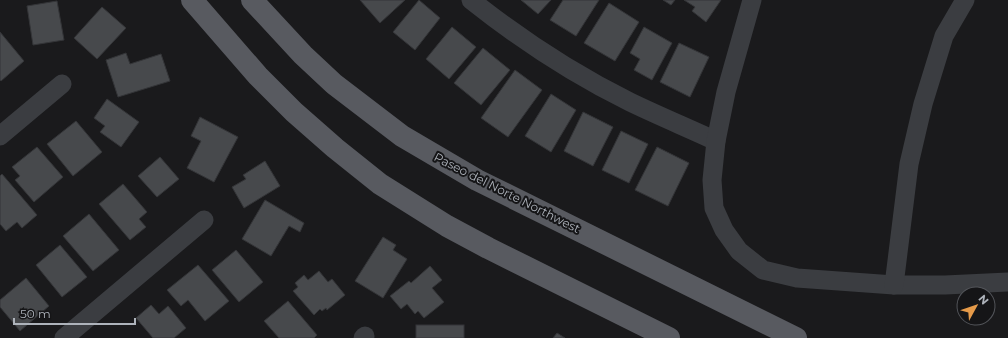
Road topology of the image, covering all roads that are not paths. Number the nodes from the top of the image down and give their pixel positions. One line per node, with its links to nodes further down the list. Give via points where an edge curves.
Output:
1 (192, 0): 13 (main road, via 258,76 294,112 380,184 488,248)
2 (252, 0): 14 (main road, Paseo del Norte Northwest, via 334,84 402,136 477,180)
3 (471, 0): 8 (street, via 503,25 569,69)
4 (752, 0): 8 (street, via 726,92)
5 (965, 0): 11 (street, via 944,36 923,104 909,164)
6 (62, 84): 7 (street)
7 (0, 136)
8 (716, 142): 11 (street, via 712,180 714,208 724,230 739,251 763,270 797,278)
9 (204, 220): 12 (street)
10 (1008, 282): 11 (street)
11 (894, 285)
12 (64, 338)
13 (669, 338)
14 (796, 338)

